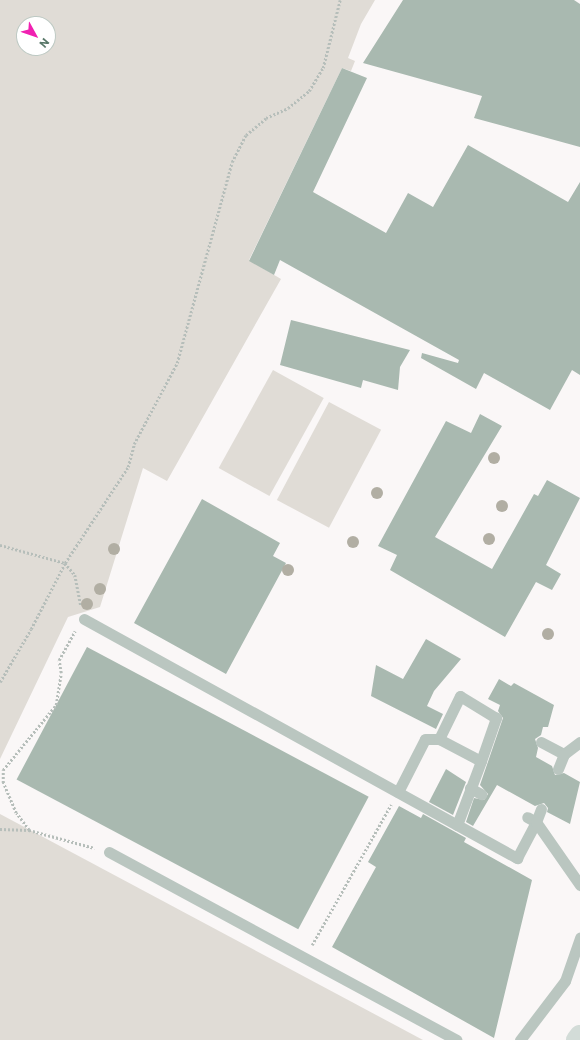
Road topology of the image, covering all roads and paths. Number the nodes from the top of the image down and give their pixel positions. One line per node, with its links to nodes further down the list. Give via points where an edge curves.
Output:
1 (340, 0): 3 (path, via 323,68 309,91 288,108 266,118 246,135 232,162 177,363 134,444 128,467)
2 (0, 545): 3 (path)
3 (65, 563): 4 (path, via 75,574); 5 (path)
4 (84, 619): 13 (lane); 19 (path, via 60,660 61,674 56,705 3,770 3,783 16,813)
5 (0, 682)
6 (439, 739): 10 (lane); 10 (lane, via 460,696 496,718); 13 (lane, via 425,739)
7 (541, 742): 9 (lane)
8 (580, 742): 9 (lane)
9 (564, 754): 11 (lane)
10 (480, 761): 12 (lane)
11 (558, 769)
12 (470, 788): 14 (lane); 17 (lane)
13 (398, 792): 17 (lane); 23 (path)
14 (482, 794)
15 (541, 809): 16 (lane)
16 (531, 820): 17 (lane, via 517,858); 21 (lane)
17 (457, 825)
18 (0, 829): 19 (path)
19 (29, 830): 20 (path)
20 (109, 852): 23 (lane)
21 (580, 885)
22 (580, 938): 26 (lane, via 565,981 544,1012)
23 (305, 958): 25 (lane)
24 (580, 1036): 27 (highway)
25 (456, 1040)
26 (520, 1040)
27 (577, 1040)

